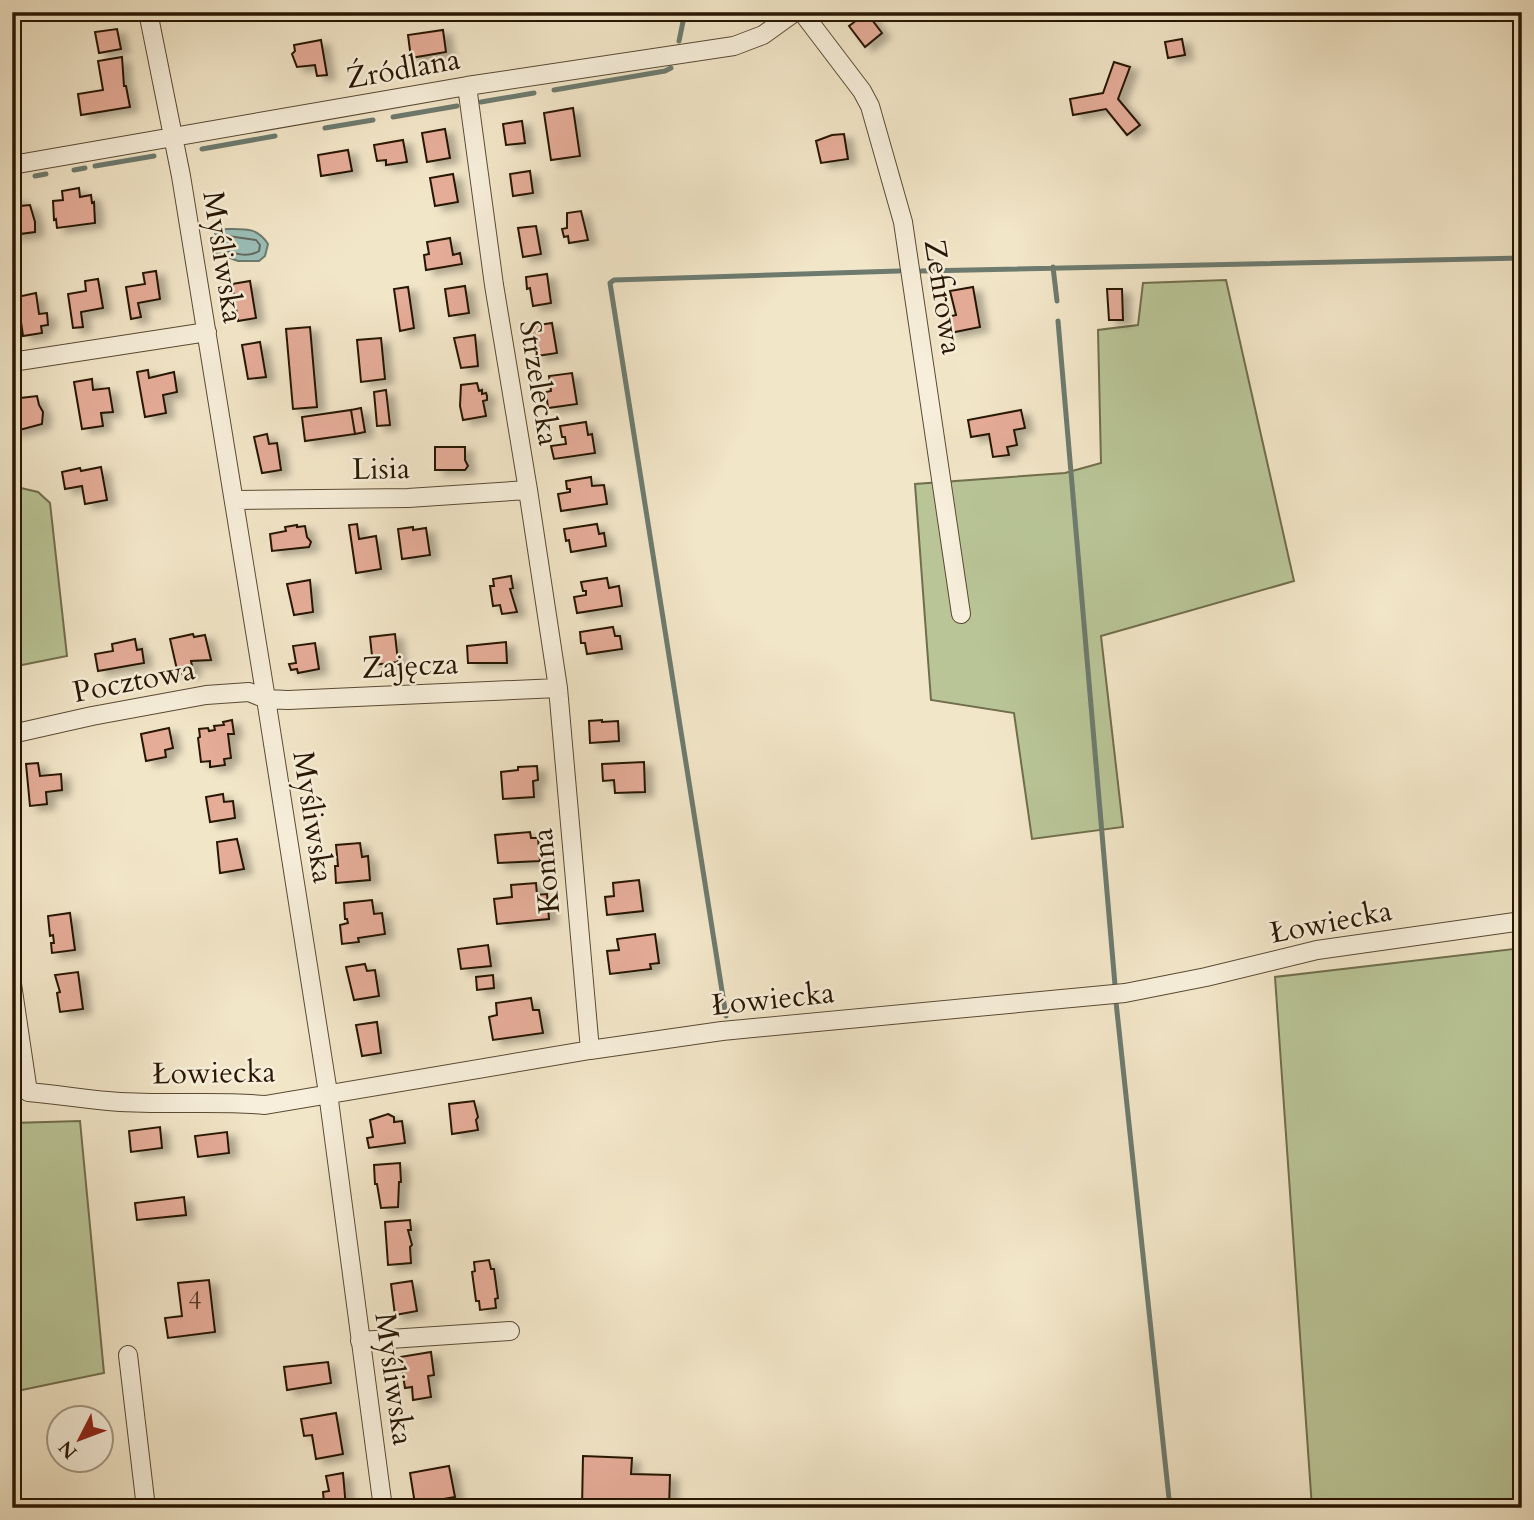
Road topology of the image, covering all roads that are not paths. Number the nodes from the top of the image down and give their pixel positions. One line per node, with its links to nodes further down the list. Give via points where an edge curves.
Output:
1 (148, 12): 5 (street, Myśliwska)
2 (795, 12): 4 (street, Źródlana, via 763,35 734,46)
3 (802, 12): 11 (street, Zefirowa, via 870,106 903,222)
4 (467, 86): 5 (street, Źródlana); 9 (street, Strzelecka)
5 (173, 137): 6 (street, Źródlana); 7 (street, Myśliwska)
6 (12, 165)
7 (207, 332): 8 (street); 10 (street, Myśliwska)
8 (12, 362)
9 (528, 490): 10 (street, Lisia, via 408,498); 12 (street, Strzelecka)
10 (234, 500): 13 (street, Myśliwska)
11 (961, 614)
12 (558, 688): 13 (street, Zajęcza); 17 (street, Konna)
13 (267, 699): 14 (street, Pocztowa, via 249,692 206,695); 18 (street, Myśliwska)
14 (12, 734)
15 (1522, 921): 17 (street, Łowiecka, via 1317,950 1125,993 722,1031)
16 (12, 984): 18 (street, Łowiecka, via 28,1092 107,1101 265,1105)
17 (590, 1050): 18 (street, Łowiecka)
18 (328, 1093): 20 (street, Myśliwska)
19 (510, 1331): 20 (street)
20 (360, 1341): 23 (street, Myśliwska)
21 (128, 1355): 22 (street)
22 (146, 1508)
23 (383, 1508)

